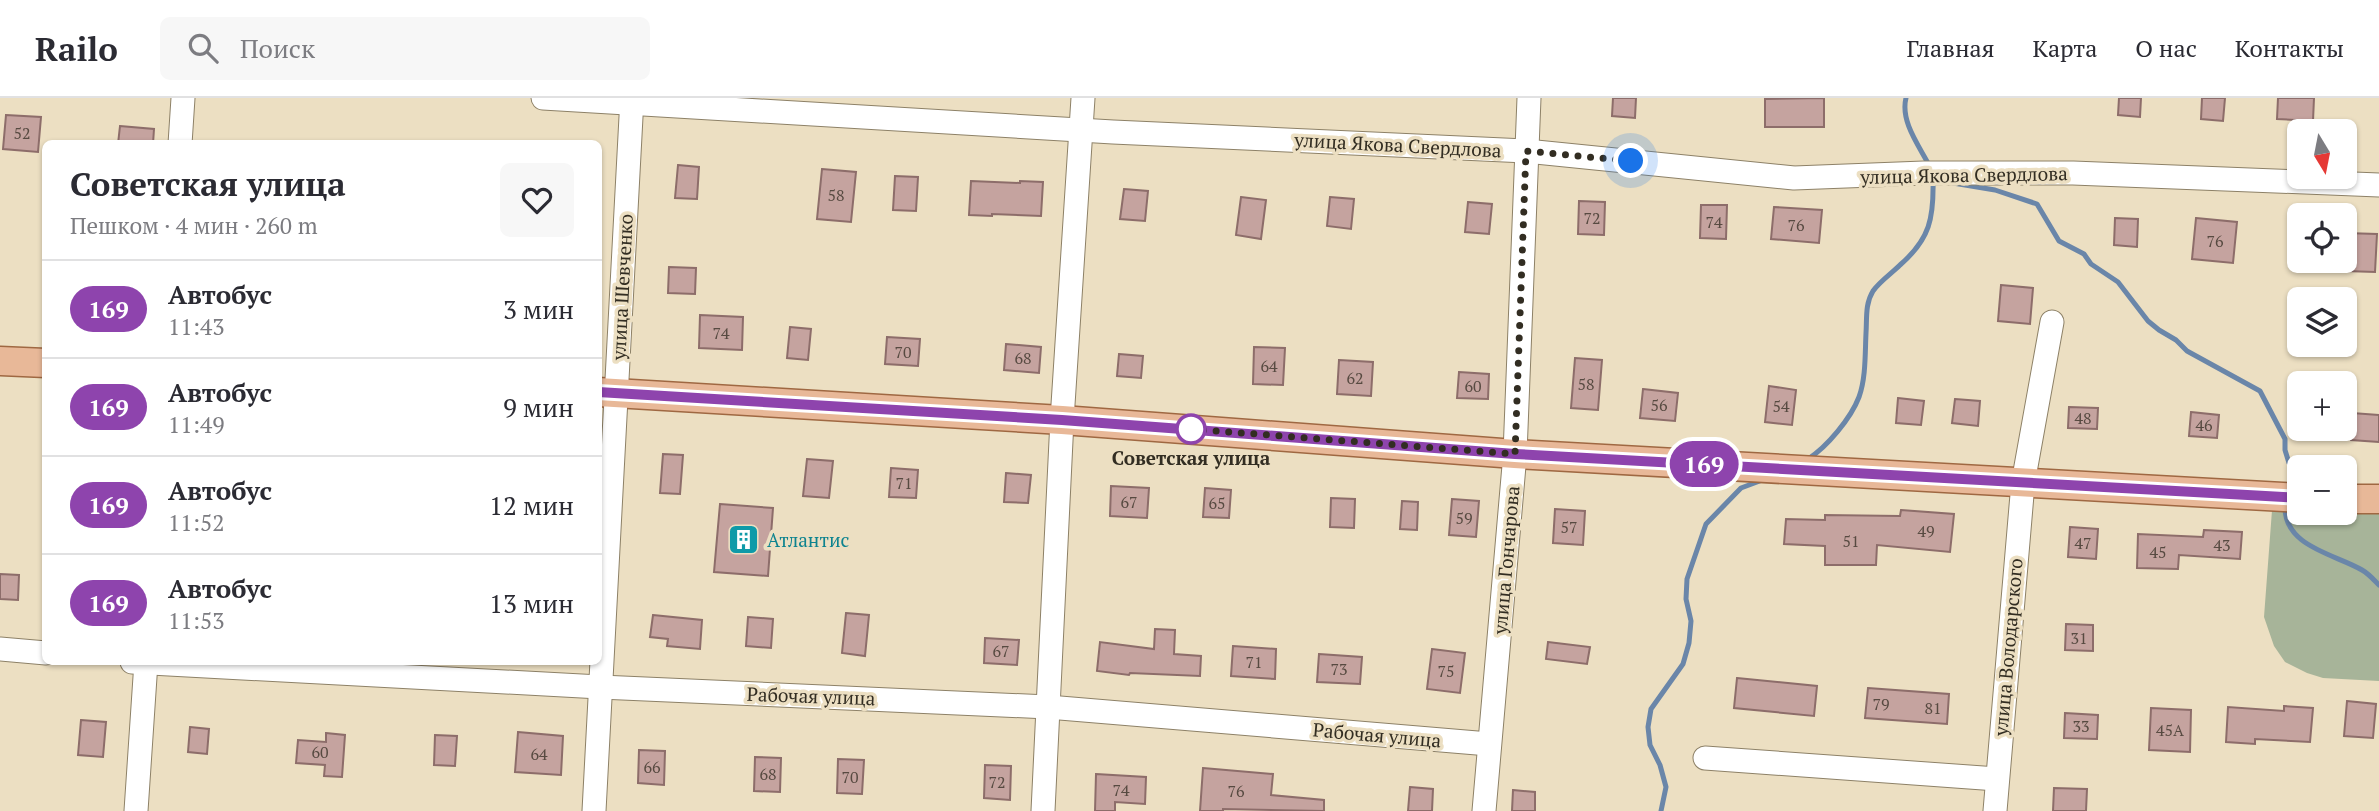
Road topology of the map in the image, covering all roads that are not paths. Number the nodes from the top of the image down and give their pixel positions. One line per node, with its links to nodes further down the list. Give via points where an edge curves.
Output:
1 (183, 98): 7 (street)
2 (543, 98): 5 (street, улица Якова Свердлова)
3 (1083, 98): 6 (street)
4 (1529, 98): 8 (street, улица Гончарова)
5 (632, 101): 6 (street, улица Якова Свердлова); 13 (street, улица Шевченко)
6 (1081, 129): 8 (street, улица Якова Свердлова); 14 (street)
7 (180, 140)
8 (1526, 151): 9 (street, улица Якова Свердлова, via 1794,178 2060,173); 15 (street, улица Гончарова)
9 (2379, 185)
10 (2052, 322): 16 (street, улица Володарского)
11 (0, 361): 12 (main road)
12 (42, 363)
13 (607, 392): 14 (main road); 20 (street, улица Шевченко)
14 (1062, 420): 15 (main road); 27 (street)
15 (1515, 454): 16 (main road); 28 (street, улица Гончарова)
16 (2023, 483): 17 (main road); 30 (street, улица Володарского)
17 (2287, 497)
18 (2357, 499): 19 (main road)
19 (2379, 499)
20 (602, 603)
21 (0, 649): 22 (street)
22 (42, 653)
23 (141, 665): 31 (street)
24 (196, 665): 26 (street, Рабочая улица)
25 (601, 665): 26 (street, улица Шевченко)
26 (600, 687): 27 (street, Рабочая улица); 32 (street, улица Шевченко)
27 (1048, 707): 28 (street, Рабочая улица); 33 (street)
28 (1489, 744): 34 (street, улица Гончарова)
29 (1705, 758): 30 (street)
30 (1997, 779): 35 (street, улица Володарского)
31 (136, 811)
32 (594, 811)
33 (1044, 811)
34 (1484, 811)
35 (1995, 811)

